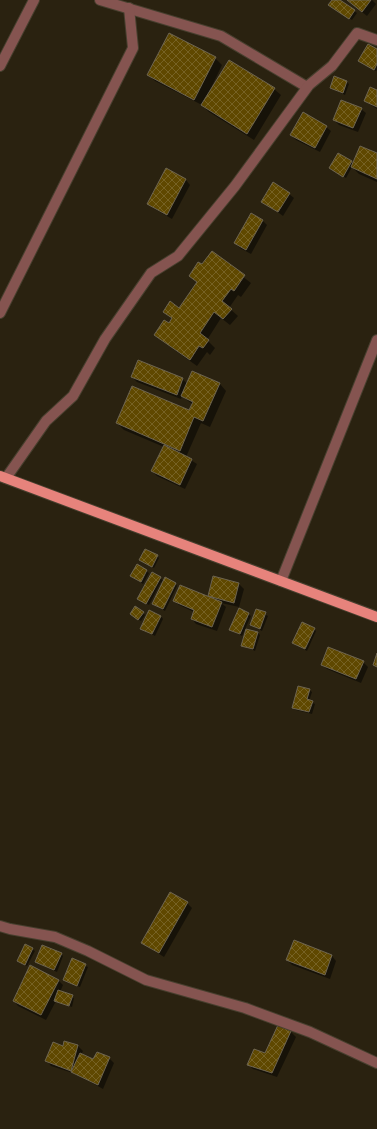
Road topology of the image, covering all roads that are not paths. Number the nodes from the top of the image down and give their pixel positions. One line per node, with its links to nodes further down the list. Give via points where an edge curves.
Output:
1 (34, 0): 5 (street)
2 (100, 0): 3 (street)
3 (129, 8): 6 (street, via 221,36); 7 (street, via 133,48)
4 (377, 40): 6 (street, via 357,33 332,66)
5 (0, 66)
6 (307, 88): 9 (street, via 235,186 178,256 151,273 104,338 72,396 46,421)
7 (0, 313)
8 (377, 340): 10 (street)
9 (3, 477): 10 (main road)
10 (281, 581): 11 (main road)
11 (377, 617)
12 (0, 926): 13 (street, via 55,937 146,980 245,1008 310,1032)
13 (377, 1064)

